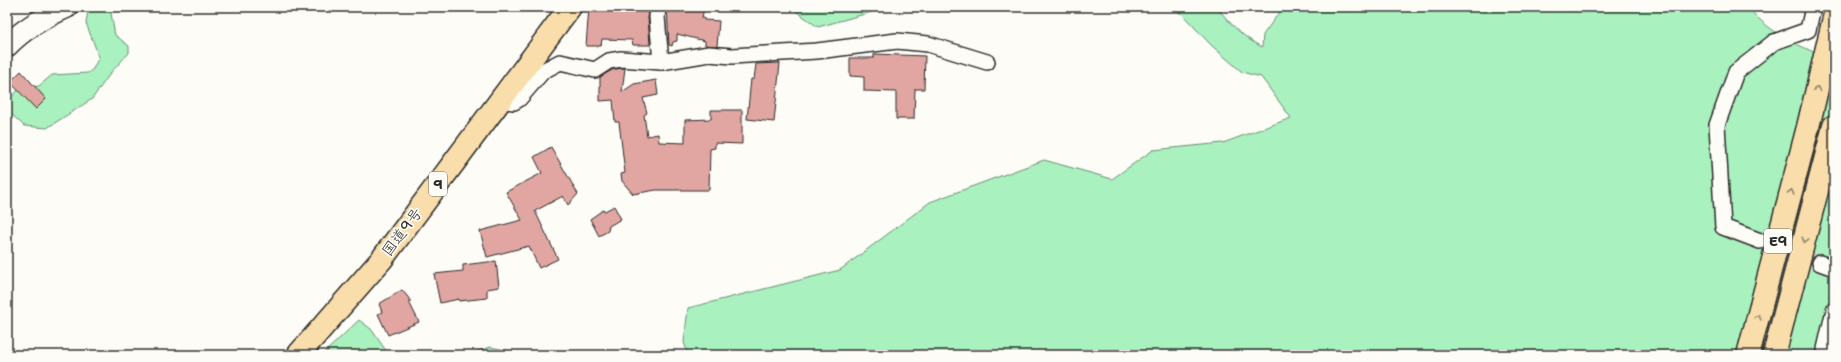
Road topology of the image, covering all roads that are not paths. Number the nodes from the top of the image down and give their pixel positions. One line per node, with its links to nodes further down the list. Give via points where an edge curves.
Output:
1 (67, 7): 6 (main road, via 18,35)
2 (570, 7): 9 (highway, 国道9号 / 9)
3 (658, 7): 7 (street)
4 (1813, 7): 11 (street, via 1808,30 1774,42 1736,72 1717,126 1723,227)
5 (1834, 18): 17 (highway, E9, one-way to 5)
6 (7, 46)
7 (661, 62): 8 (street, via 709,54 732,56 817,51 898,41 928,44); 9 (street, via 621,59 609,61 595,70 560,62 543,71 519,100)
8 (988, 62)
9 (500, 100): 16 (highway, 国道9号 / 9, via 382,259)
10 (1833, 130): 18 (highway, E9, one-way to 18)
11 (1760, 241)
12 (1820, 263): 13 (street)
13 (1834, 268)
14 (1834, 310): 15 (street)
15 (1825, 349)
16 (298, 355)
17 (1748, 355)
18 (1774, 355)

